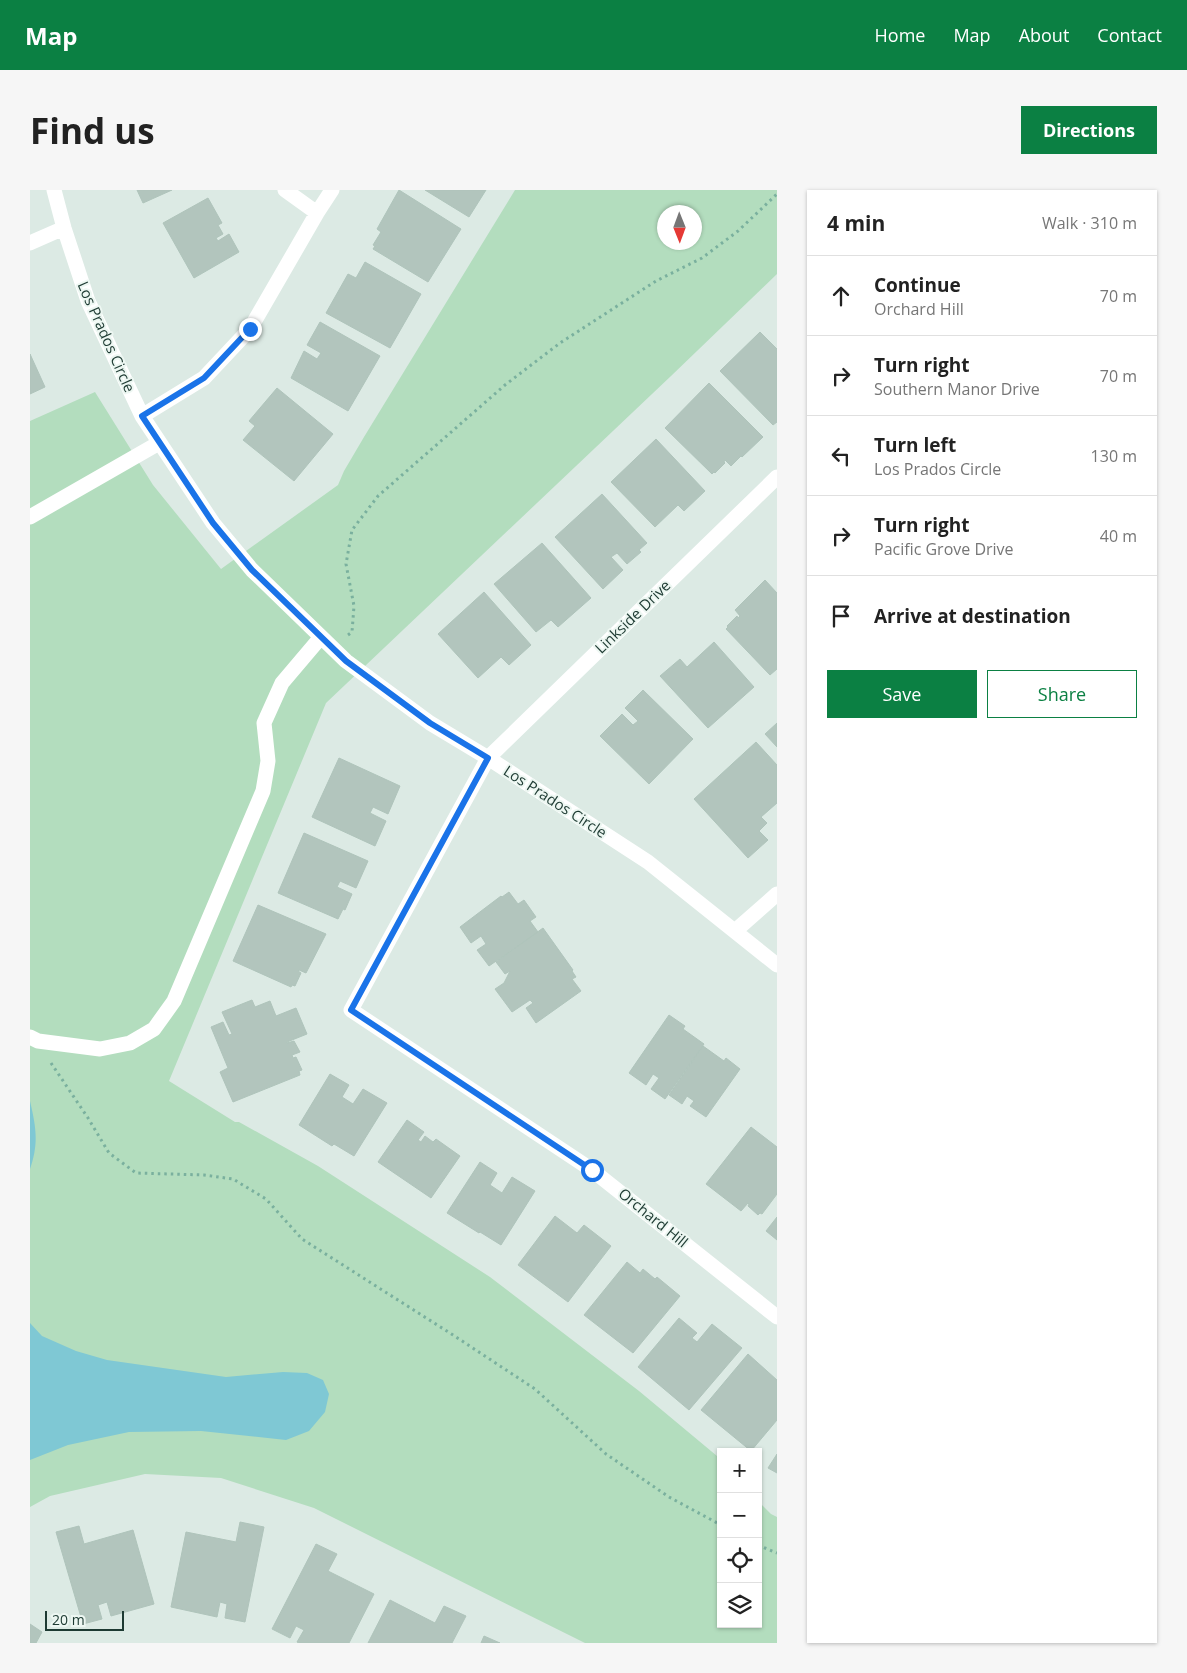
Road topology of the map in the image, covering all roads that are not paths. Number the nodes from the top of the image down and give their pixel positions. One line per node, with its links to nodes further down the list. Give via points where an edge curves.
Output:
1 (54, 190): 5 (street, Los Prados Circle)
2 (286, 190): 4 (street)
3 (332, 190): 4 (street)
4 (317, 213): 7 (street, via 250,329 204,378)
5 (64, 228): 6 (street); 7 (street, Los Prados Circle, via 88,301)
6 (30, 243)
7 (142, 416): 8 (street, Los Prados Circle)
8 (159, 443): 10 (street); 11 (street, Los Prados Circle, via 213,523 252,570)
9 (777, 477): 12 (street, Linkside Drive)
10 (30, 517)
11 (326, 642): 12 (street, Los Prados Circle, via 346,661 430,723); 17 (street, via 282,683 264,723 268,761 263,791 174,1000 154,1029 130,1043 100,1049)
12 (488, 758): 14 (street, Los Prados Circle, via 648,862); 16 (street, Linkside Drive)
13 (777, 894): 14 (street)
14 (735, 931): 15 (street, Los Prados Circle)
15 (777, 965)
16 (351, 1010): 18 (street, Orchard Hill, via 592,1170)
17 (34, 1039)
18 (777, 1317)

